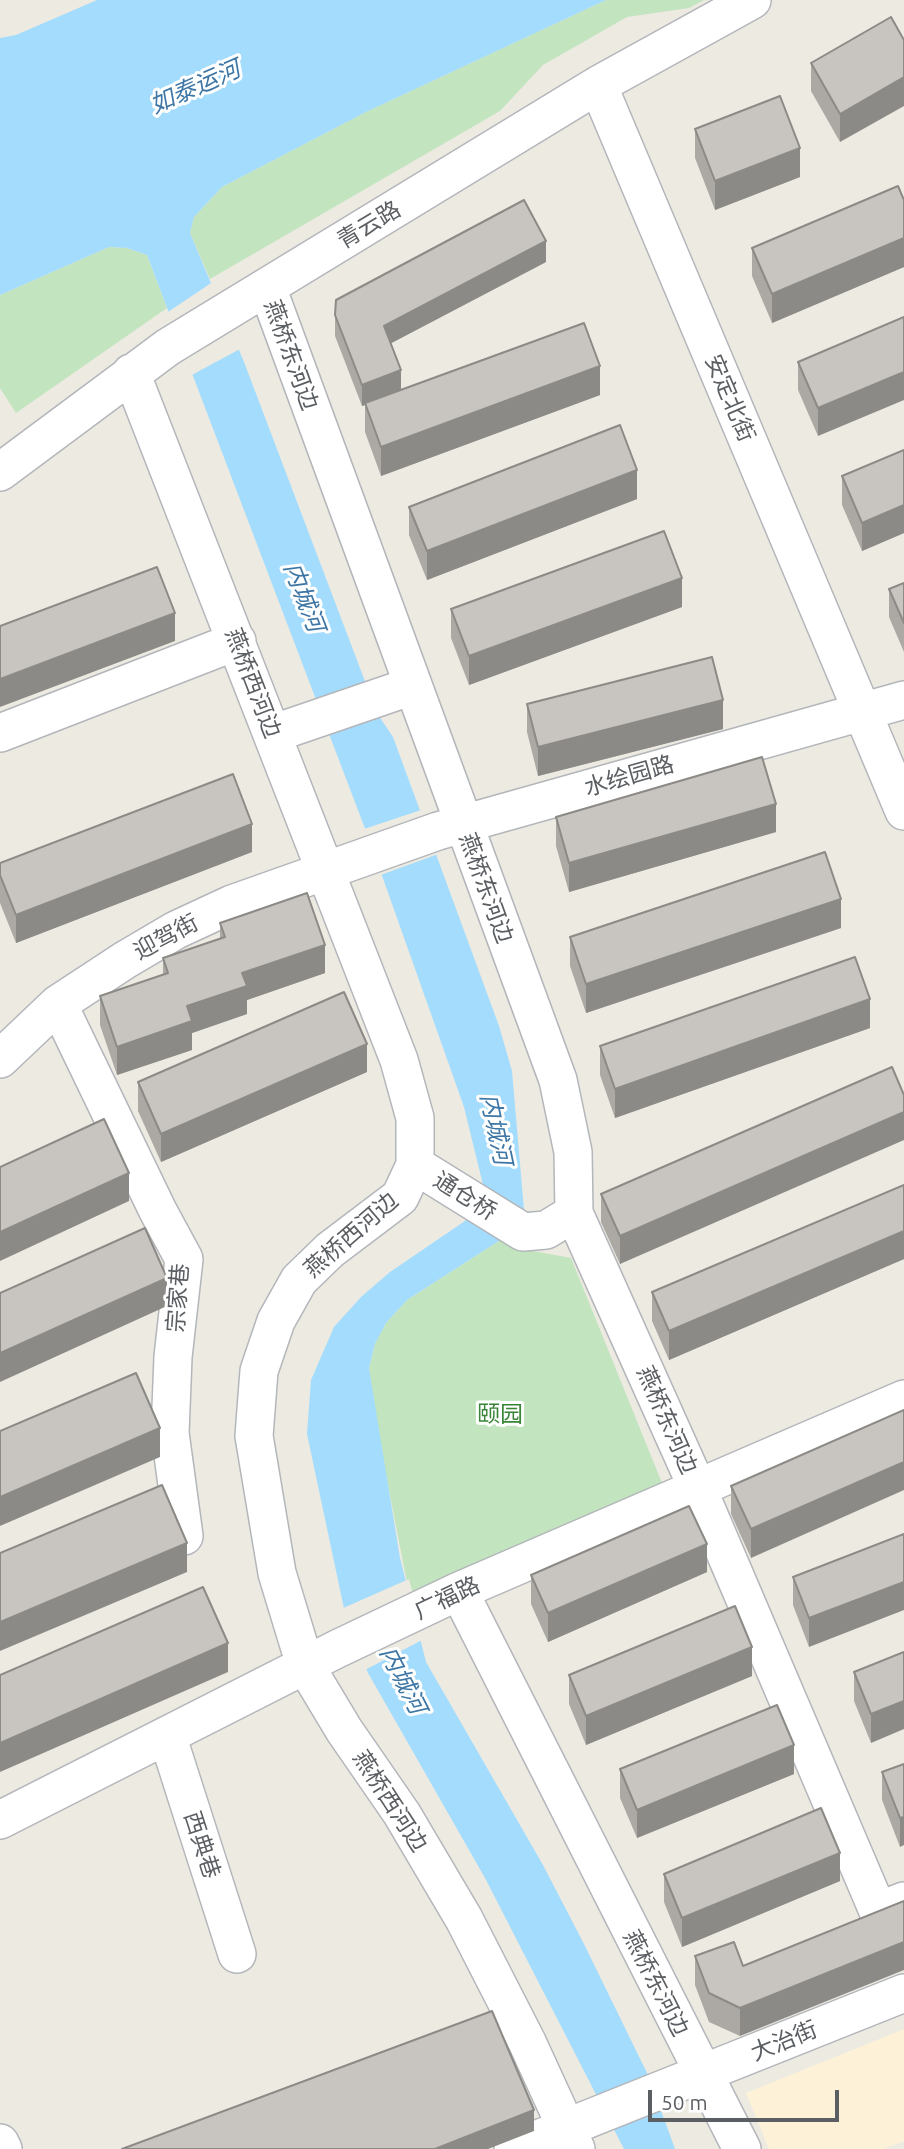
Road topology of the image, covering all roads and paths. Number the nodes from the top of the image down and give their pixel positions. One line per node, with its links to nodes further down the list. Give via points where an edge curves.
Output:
1 (752, 0): 2 (street, 青云路)
2 (598, 85): 3 (street, 青云路); 9 (street, 安定北街)
3 (267, 287): 4 (street, 青云路); 7 (street, 燕桥东河边)
4 (131, 373): 5 (street, 青云路); 6 (street, 燕桥西河边)
5 (0, 472)
6 (237, 641): 10 (street); 11 (street, 燕桥西河边)
7 (412, 686): 11 (street); 13 (street, 燕桥东河边)
8 (904, 700): 9 (street, 水绘园路)
9 (862, 710): 12 (street, 安定北街); 13 (street, 水绘园路)
10 (0, 733)
11 (272, 734): 14 (street, 燕桥西河边)
12 (904, 811)
13 (450, 827): 14 (street, 水绘园路); 18 (street, 燕桥东河边, via 558,1080 573,1152)
14 (340, 864): 15 (street, 迎驾街, via 176,930); 17 (street, 燕桥西河边, via 415,1118)
15 (58, 1004): 16 (street, 迎驾街); 21 (street, 宗家巷, via 184,1259 170,1433)
16 (0, 1059)
17 (415, 1165): 18 (street, 通仓桥, via 523,1232 545,1230); 23 (street, 燕桥西河边, via 400,1197 299,1280 276,1321 259,1371 254,1436 267,1523)
18 (574, 1213): 20 (street, 燕桥东河边)
19 (904, 1399): 20 (street, 广福路)
20 (697, 1487): 22 (street, 广福路); 26 (street, 燕桥东河边, via 878,1911)
21 (184, 1536)
22 (459, 1591): 23 (street, 广福路); 29 (street, 燕桥东河边)
23 (305, 1665): 24 (street, 广福路); 30 (street, 燕桥西河边, via 464,1919)
24 (167, 1735): 25 (street, 广福路); 27 (street, 西典巷)
25 (0, 1820)
26 (904, 1901)
27 (237, 1954)
28 (904, 1993): 29 (street, 大治街)
29 (703, 2074): 30 (street, 大治街); 34 (street, 燕桥东河边)
30 (579, 2131): 33 (street, 大治街)
31 (0, 2143): 32 (street)
32 (2, 2149)
33 (513, 2149)
34 (741, 2149)

